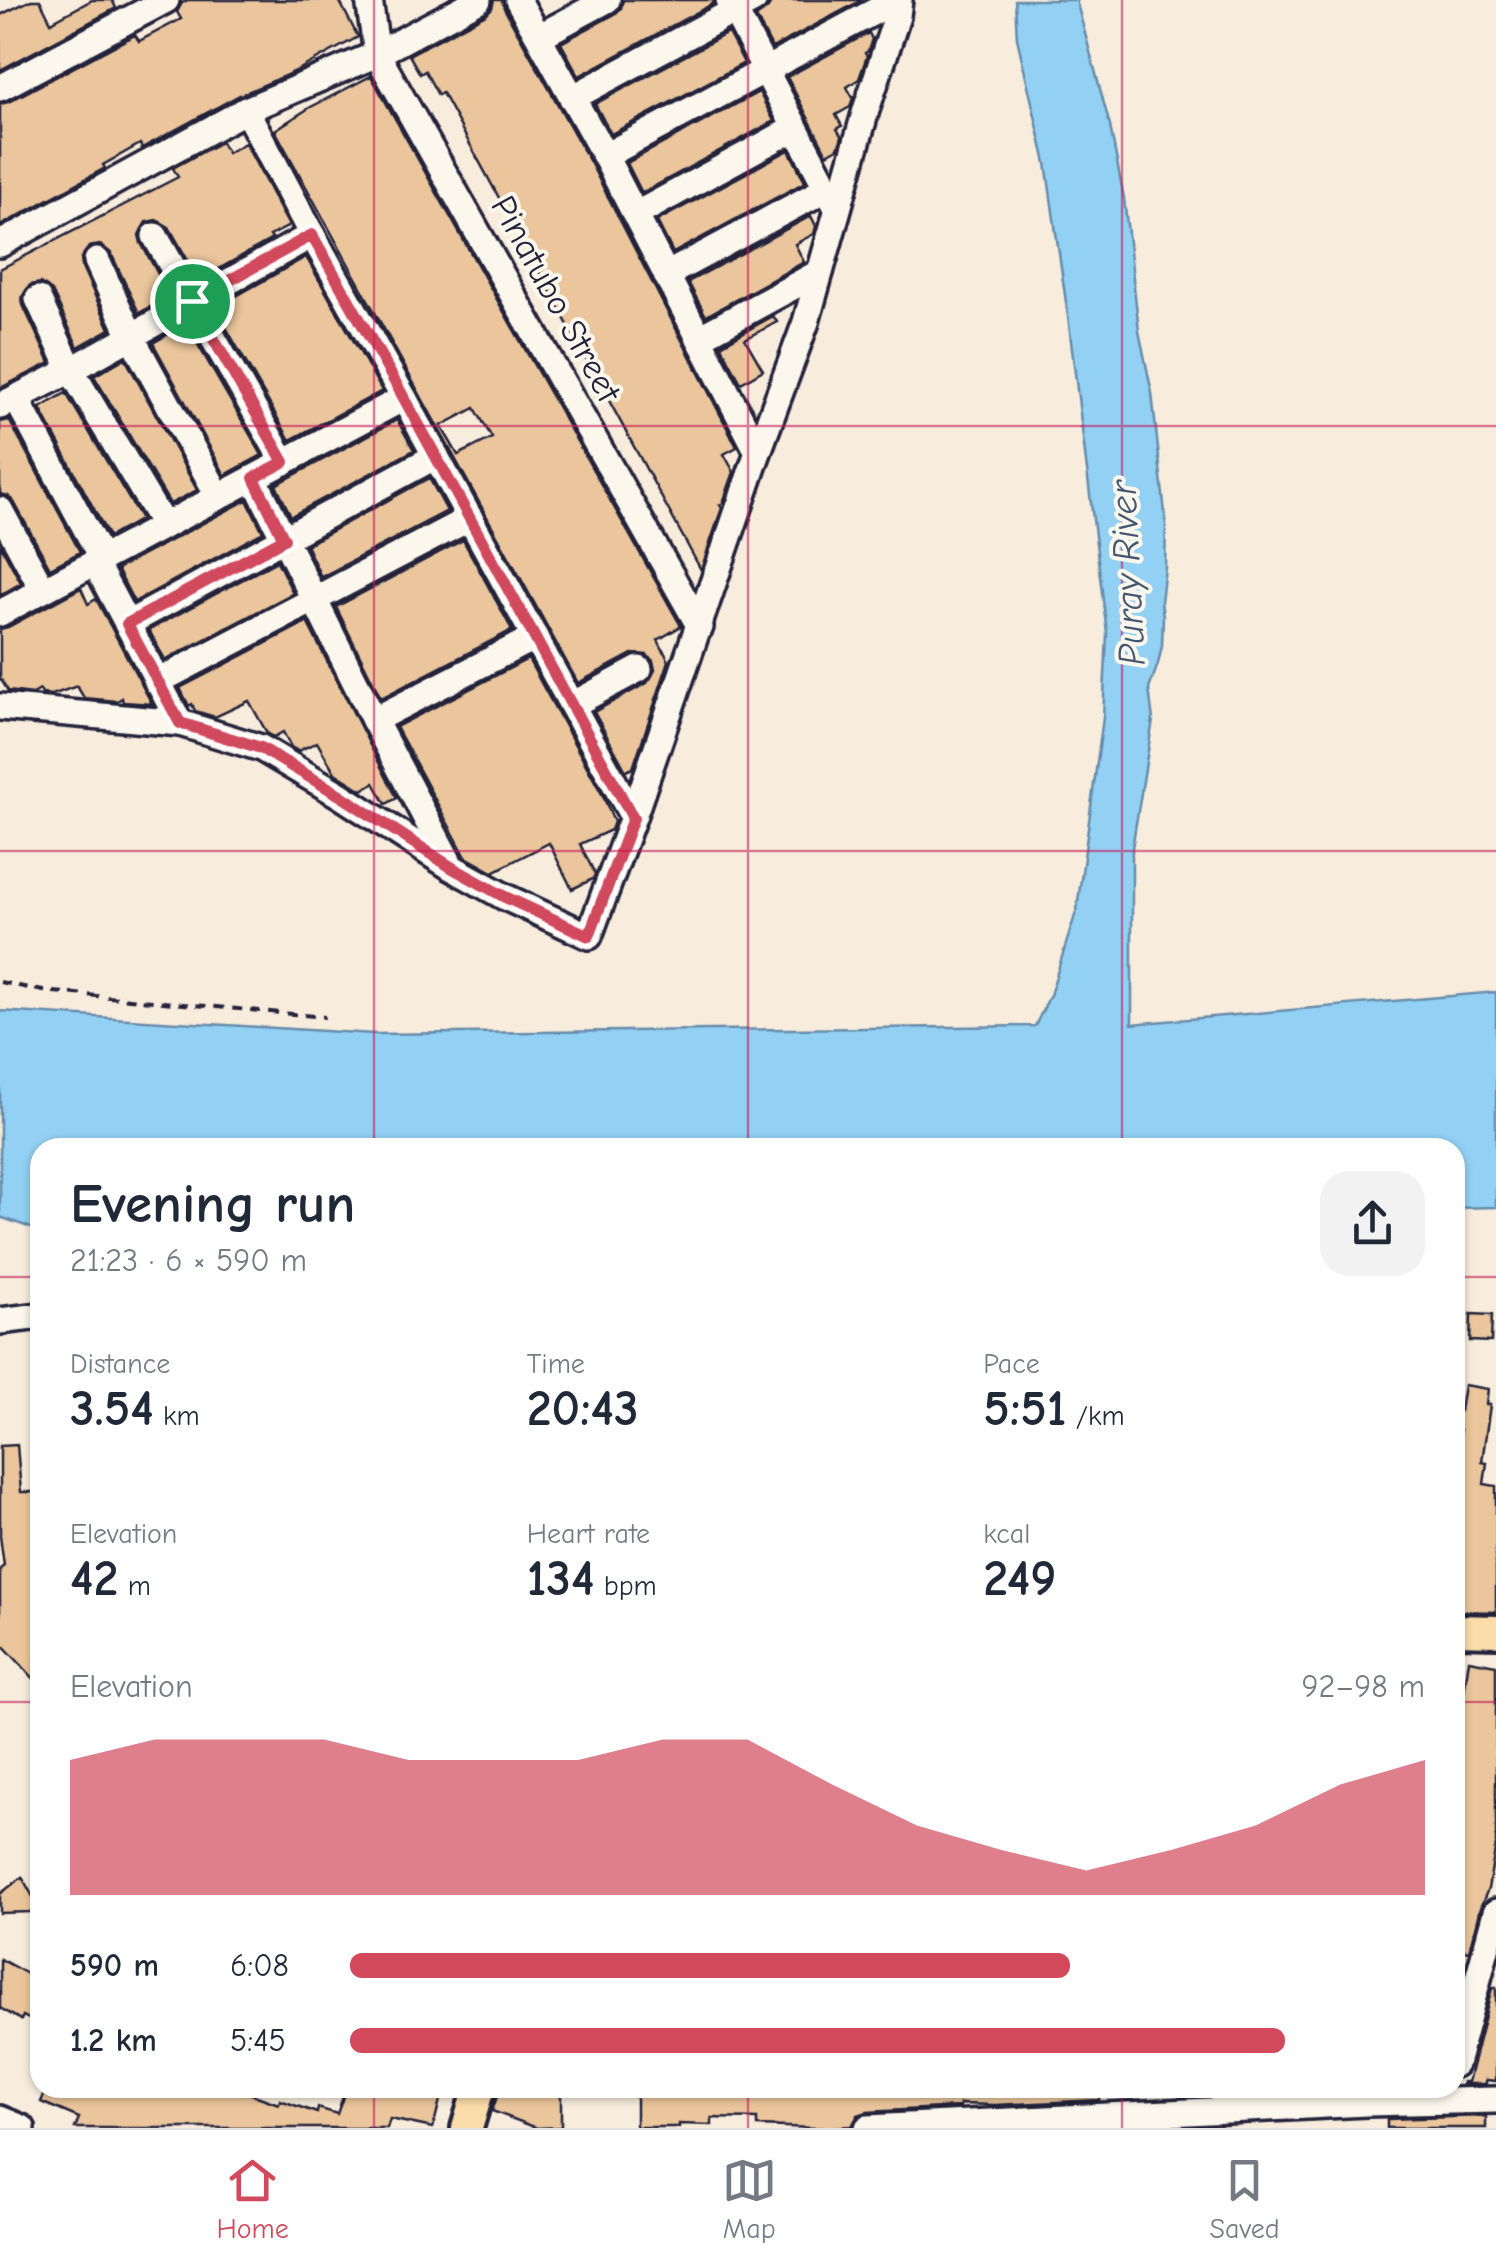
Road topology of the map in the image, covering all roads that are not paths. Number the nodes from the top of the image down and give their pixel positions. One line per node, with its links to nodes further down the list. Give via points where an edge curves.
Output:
1 (166, 0): 11 (street)
2 (369, 0): 9 (street, Pinatubo Street)
3 (478, 0): 9 (street)
4 (518, 0): 8 (street)
5 (607, 0): 8 (street)
6 (898, 0): 10 (street); 16 (street)
7 (739, 3): 10 (street); 12 (street)
8 (540, 36): 12 (street)
9 (377, 54): 13 (street); 45 (street, Pinatubo Street)
10 (765, 69): 14 (street); 15 (street)
11 (0, 88)
12 (572, 98): 15 (street)
13 (246, 110): 18 (street); 20 (street)
14 (795, 128): 16 (street); 17 (street)
15 (605, 156): 17 (street)
16 (832, 199): 22 (street); 23 (street)
17 (636, 215): 23 (street)
18 (312, 235): 25 (street); 29 (street)
19 (154, 236): 25 (street)
20 (0, 244)
21 (97, 262): 26 (street)
22 (820, 272): 27 (street); 31 (street)
23 (666, 274): 27 (street)
24 (38, 299): 28 (street)
25 (192, 301): 26 (street); 33 (street)
26 (131, 336): 28 (street); 35 (street)
27 (699, 338): 31 (street)
28 (71, 370): 30 (street); 38 (street)
29 (404, 398): 32 (street); 33 (street)
30 (8, 402): 40 (street)
31 (758, 452): 45 (street)
32 (436, 456): 37 (street); 39 (street)
33 (284, 462): 34 (street)
34 (254, 478): 35 (street); 39 (street)
35 (218, 496): 38 (street)
36 (0, 510): 41 (street)
37 (470, 518): 42 (street); 46 (street)
38 (164, 526): 40 (street)
39 (284, 539): 42 (street); 44 (street)
40 (99, 561): 41 (street); 44 (street)
41 (44, 590): 43 (street)
42 (315, 600): 48 (street); 51 (street)
43 (0, 613)
44 (127, 624): 48 (street)
45 (700, 627): 53 (street)
46 (535, 637): 49 (street); 51 (street)
47 (640, 669): 49 (street)
48 (158, 682): 52 (street)
49 (572, 705): 53 (street)
50 (0, 707): 52 (street)
51 (374, 720): 54 (street)
52 (180, 723): 54 (street, via 261,748)
53 (633, 818): 54 (street, via 589,936)
54 (451, 867)
55 (30, 1317): 56 (street)
56 (0, 1321)
57 (1465, 1630): 58 (main road)
58 (1496, 1631)
59 (1496, 1912): 60 (street)
60 (1465, 2027)
61 (1465, 2097): 64 (street)
62 (476, 2098): 68 (main road)
63 (1412, 2098): 65 (street)
64 (1496, 2100)
65 (1270, 2118): 69 (street)
66 (0, 2119): 67 (street)
67 (22, 2128)
68 (467, 2128)
69 (868, 2128)

